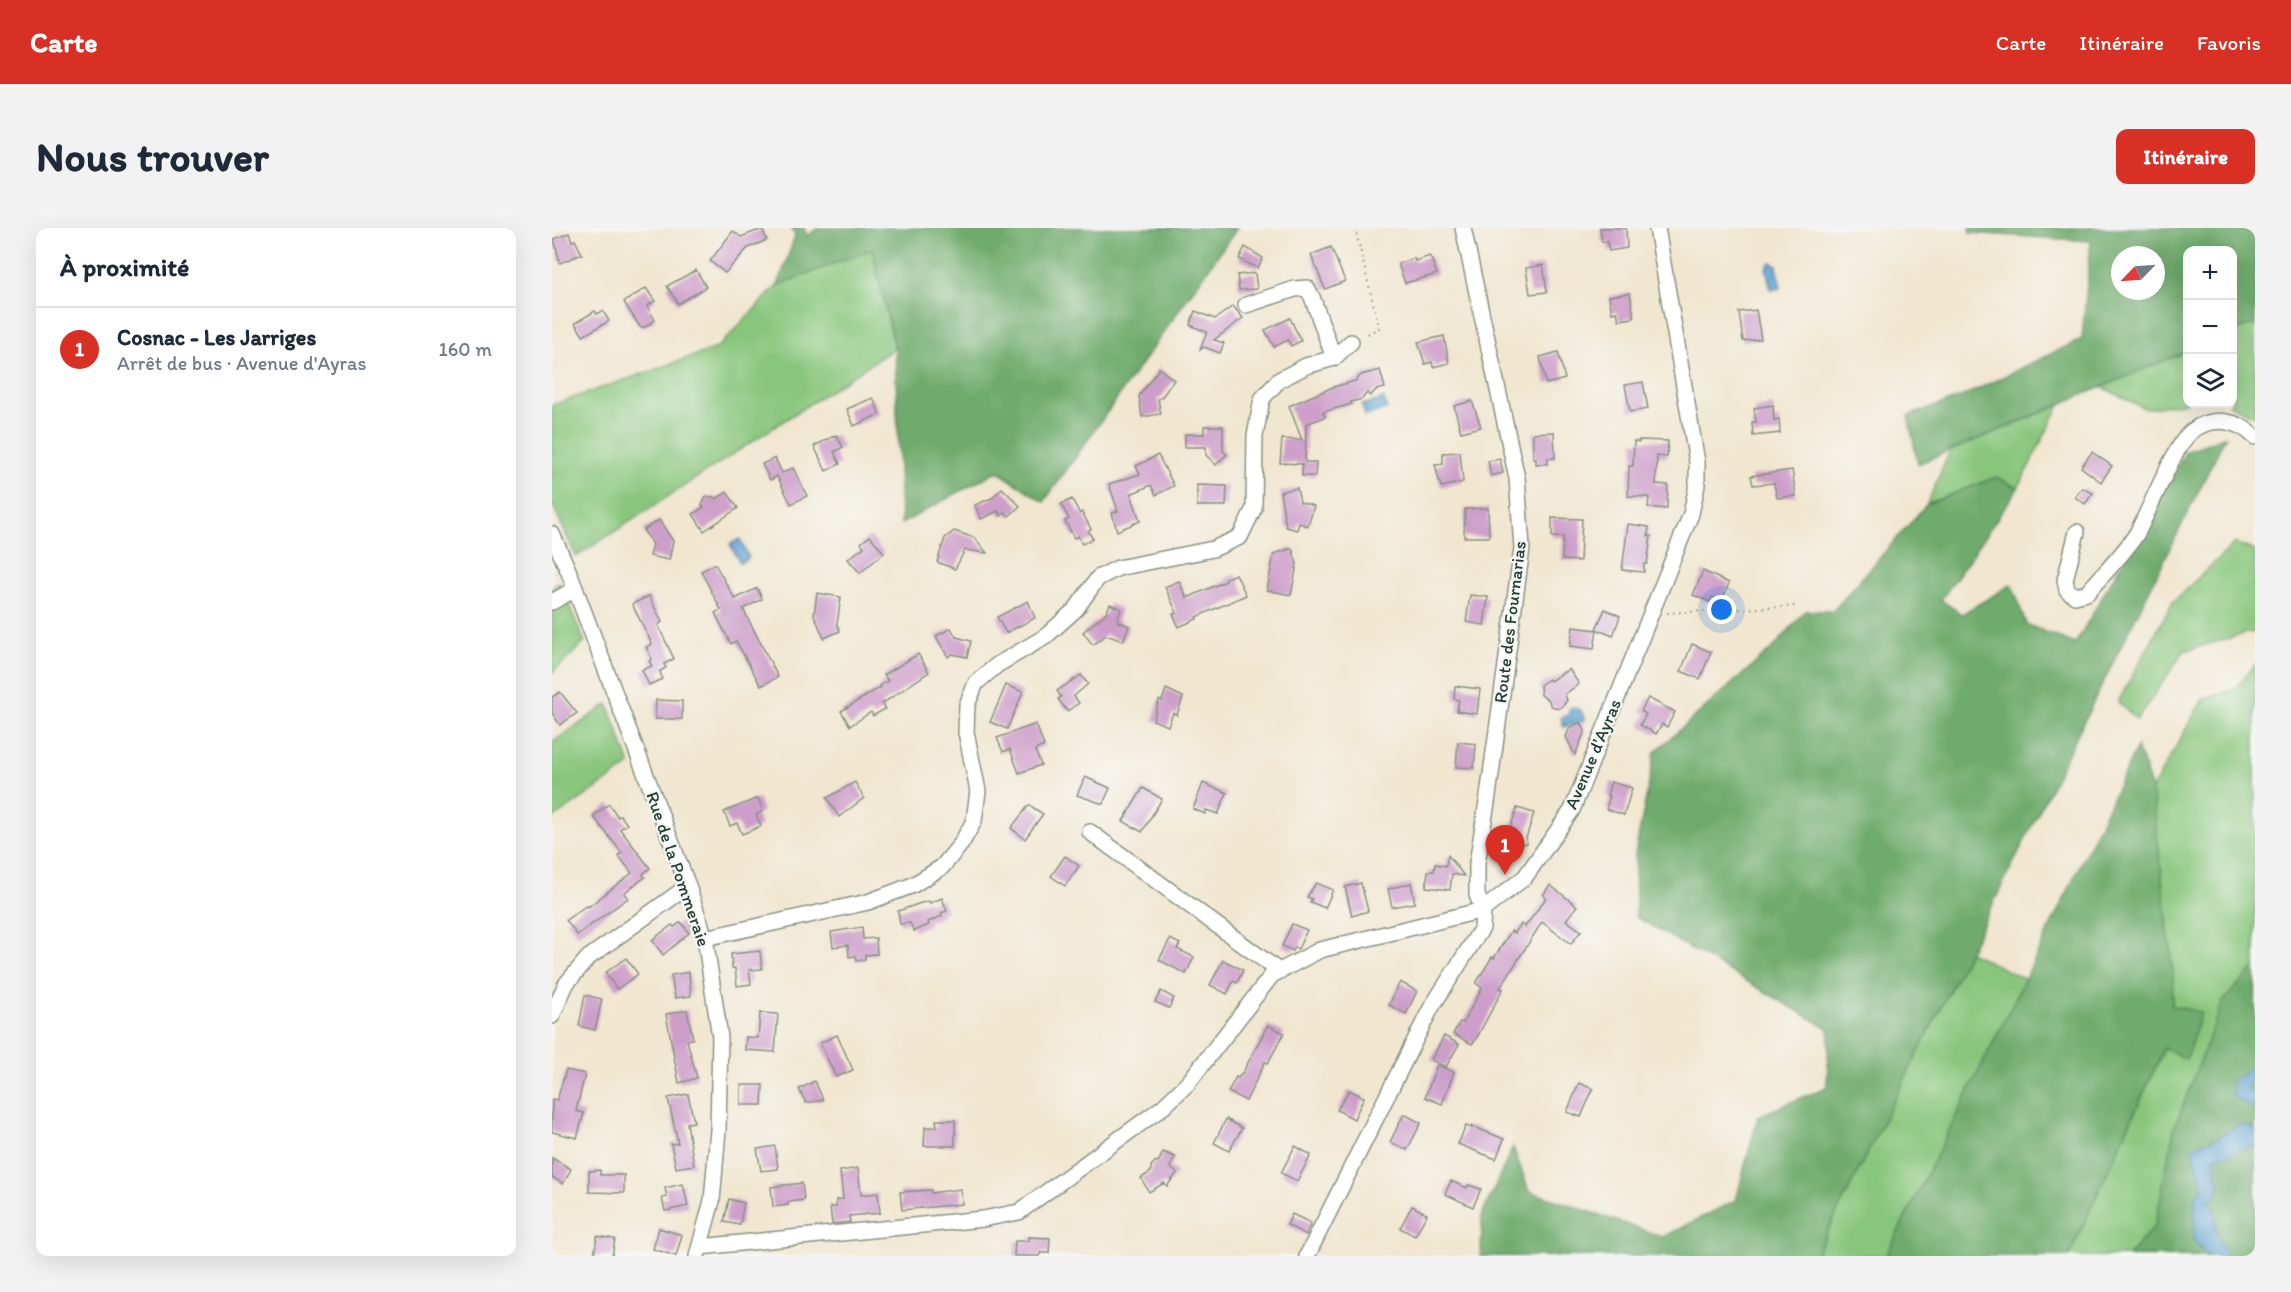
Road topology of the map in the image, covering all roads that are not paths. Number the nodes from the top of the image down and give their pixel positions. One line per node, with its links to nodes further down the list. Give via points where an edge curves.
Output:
1 (1463, 228): 13 (street, Route des Fournarias, via 1517,478 1522,548 1477,863 1477,895)
2 (1657, 228): 13 (street, Avenue d'Ayras, via 1697,462 1691,514 1572,810 1525,877)
3 (1246, 305): 5 (street, via 1307,288)
4 (1351, 342): 5 (street)
5 (1334, 358): 14 (street, via 1279,380 1262,399 1255,436 1254,508 1240,537 1213,549 1118,568 1098,578 1076,609 1045,637 997,665 976,683 967,705 966,732 978,791 974,821 942,867 913,885 868,902)
6 (2255, 437): 7 (street, via 2236,423 2225,421 2192,431 2136,534 2087,593 2075,596 2067,590 2065,580)
7 (2077, 532)
8 (552, 534): 9 (street, Rue de la Pommeraie)
9 (575, 589): 10 (street); 12 (street, Rue de la Pommeraie)
10 (552, 602)
11 (1090, 832): 15 (street)
12 (688, 886): 14 (street, Rue de la Pommeraie); 16 (street, via 588,958 566,984)
13 (1483, 910): 15 (street, via 1320,950); 18 (street, via 1482,928 1431,1008)
14 (705, 938): 17 (street, Rue de la Pommeraie, via 720,1037 719,1107 712,1200)
15 (1279, 971): 17 (street, via 1188,1083 1163,1107 1019,1212)
16 (552, 1016)
17 (699, 1251)
18 (1307, 1256)

